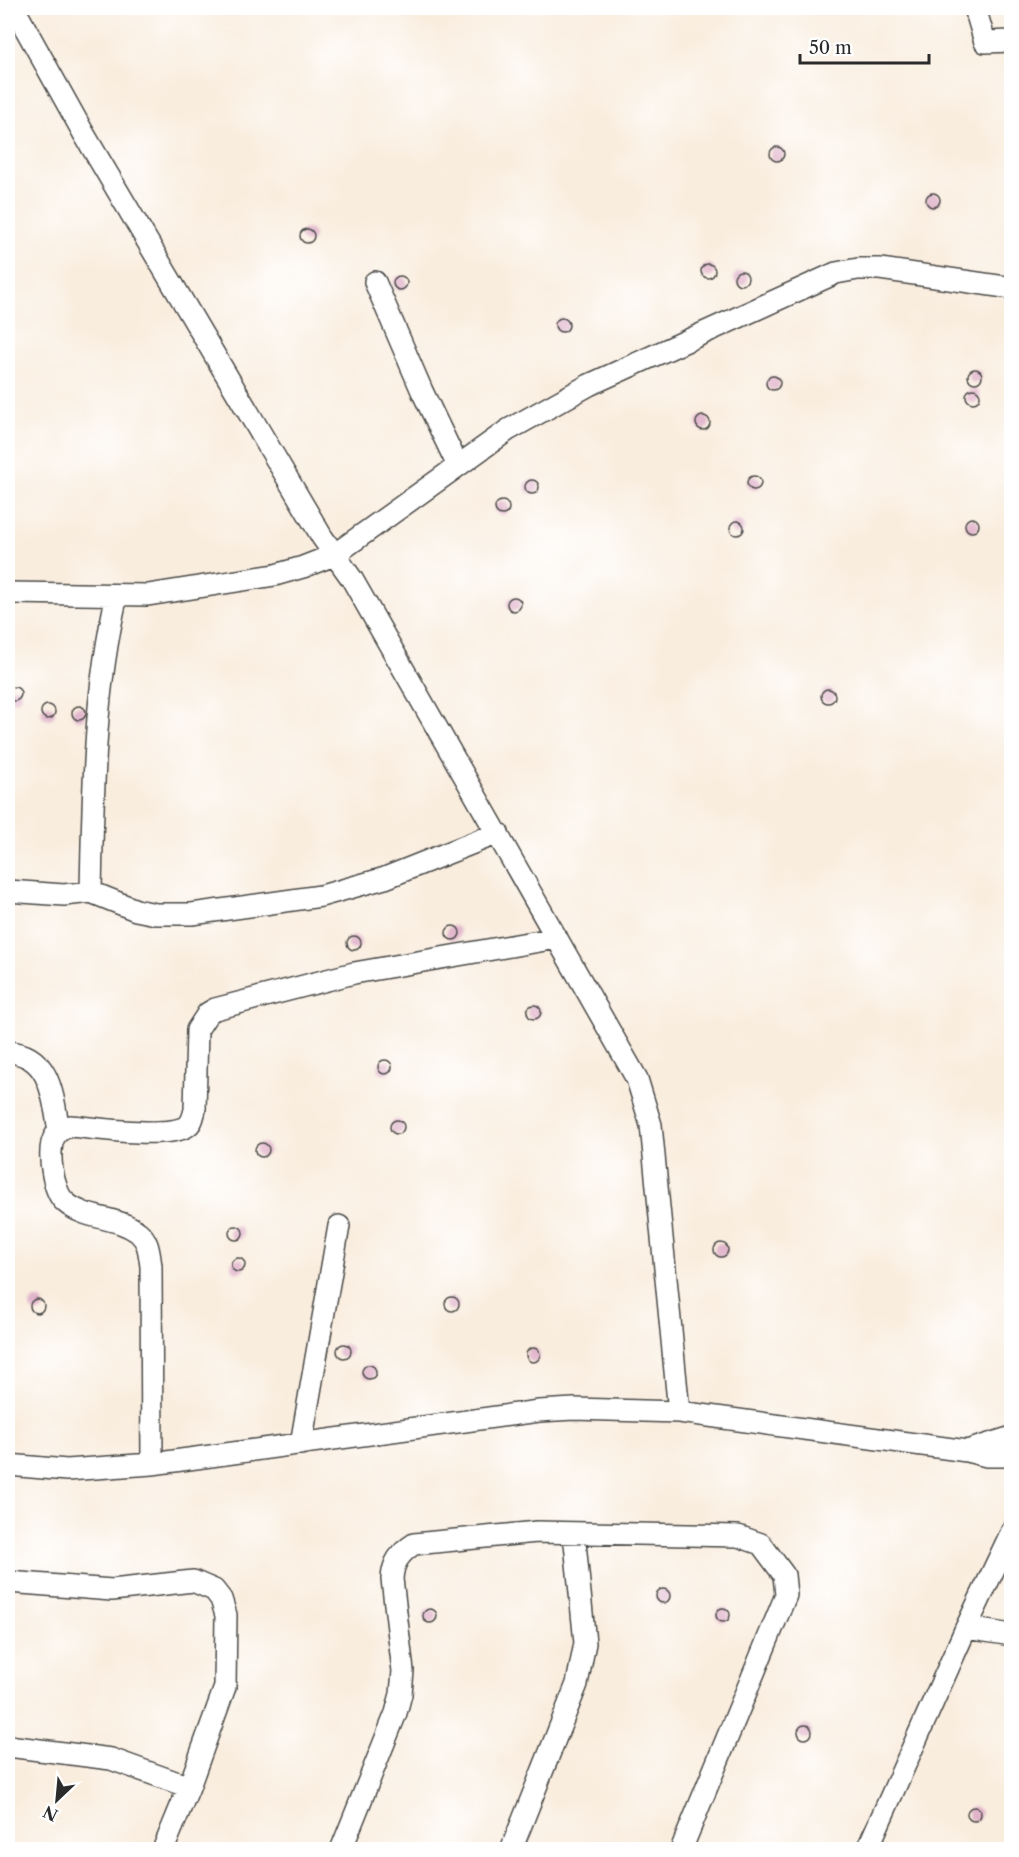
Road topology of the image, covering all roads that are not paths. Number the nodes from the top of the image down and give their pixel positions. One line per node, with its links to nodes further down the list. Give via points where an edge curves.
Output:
1 (14, 8): 7 (street)
2 (975, 8): 3 (street, via 985,42)
3 (1011, 41)
4 (375, 282): 6 (street)
5 (1011, 288): 6 (street, via 880,269 836,273 589,385 508,430)
6 (458, 466): 7 (street)
7 (334, 555): 9 (street, via 275,575 148,595); 10 (street, via 352,579)
8 (8, 593): 9 (street)
9 (117, 595): 12 (street, via 106,642 97,735)
10 (498, 833): 12 (street, via 385,878 321,896 192,914 156,914); 13 (street)
11 (8, 891): 12 (street, via 64,895)
12 (91, 892)
13 (557, 938): 15 (street, via 354,973 215,1009 197,1030 195,1110 186,1127 163,1133 70,1126); 17 (street, via 637,1079 651,1125)
14 (8, 1052): 15 (street, via 27,1057 48,1078)
15 (59, 1131): 22 (street, via 52,1142 52,1176 64,1202 127,1226 147,1241 151,1266)
16 (339, 1226): 19 (street)
17 (679, 1412): 19 (street, via 539,1411); 20 (street)
18 (1011, 1437): 20 (street)
19 (301, 1444): 22 (street)
20 (967, 1451): 21 (street)
21 (1011, 1456)
22 (152, 1464): 23 (street, via 67,1470)
23 (8, 1465)
24 (1011, 1531): 27 (street)
25 (574, 1533): 32 (street, via 537,1532 414,1544 403,1551 392,1579 403,1671 401,1694); 33 (street, via 585,1643 582,1662 577,1684); 34 (street, via 738,1536 761,1544 784,1575 786,1594 782,1607)
26 (8, 1582): 30 (street, via 112,1590 193,1581 214,1590 226,1615 225,1687)
27 (966, 1628): 28 (street); 35 (street)
28 (1011, 1635)
29 (8, 1746): 30 (street, via 111,1759)
30 (189, 1787): 31 (street)
31 (163, 1850)
32 (341, 1850)
33 (511, 1850)
34 (681, 1850)
35 (867, 1850)

